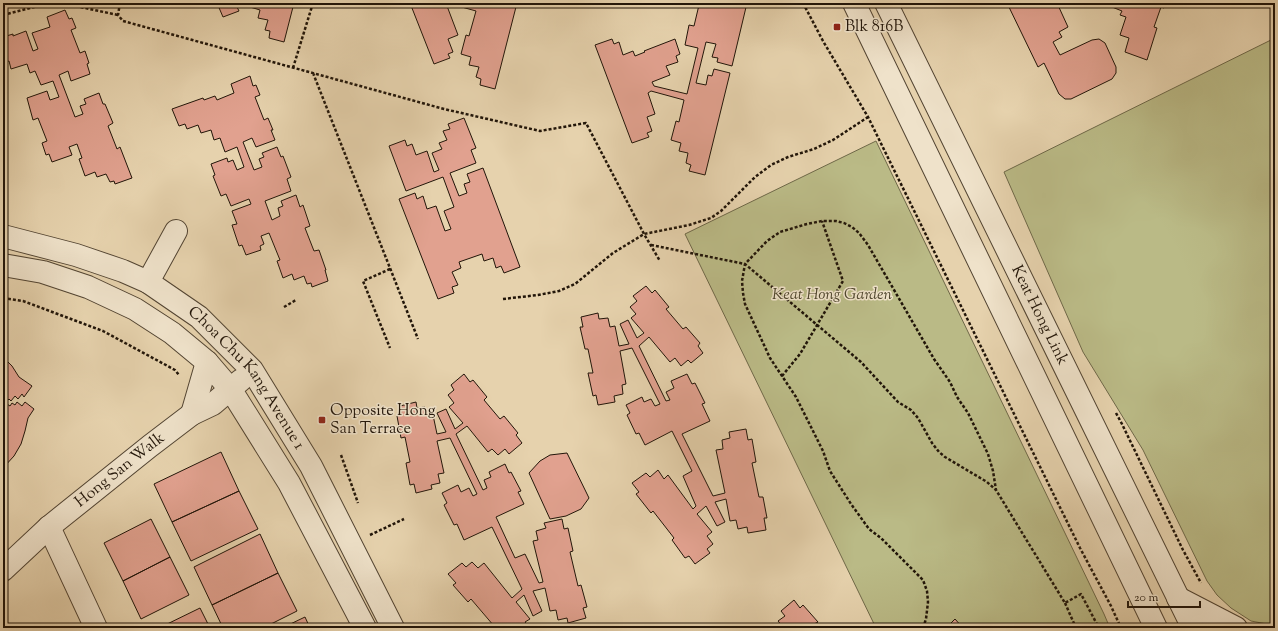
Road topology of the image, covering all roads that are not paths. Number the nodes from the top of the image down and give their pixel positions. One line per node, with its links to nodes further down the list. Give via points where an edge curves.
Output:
1 (854, 3): 14 (street, Keat Hong Link)
2 (886, 3): 13 (street, Keat Hong Link)
3 (176, 231): 6 (street)
4 (3, 236): 6 (street, Choa Chu Kang Avenue 1, via 76,255)
5 (3, 264): 7 (street, Choa Chu Kang Avenue 1, via 88,287 135,309 172,333)
6 (148, 282): 8 (street, Choa Chu Kang Avenue 1, via 199,317)
7 (207, 362): 9 (street, Choa Chu Kang Avenue 1); 10 (street)
8 (252, 370): 9 (street, Hong San Walk); 17 (street, Choa Chu Kang Avenue 1, via 311,466)
9 (230, 390): 10 (street, Hong San Walk, via 213,404); 16 (street, Choa Chu Kang Avenue 1, via 288,483)
10 (195, 404): 11 (street, Hong San Walk)
11 (49, 527): 12 (street, Hong San Walk); 15 (street)
12 (3, 570)
13 (1178, 598): 18 (street, Keat Hong Link); 19 (street)
14 (1150, 622)
15 (96, 628)
16 (364, 628)
17 (393, 628)
18 (1192, 628)
19 (1236, 628)

